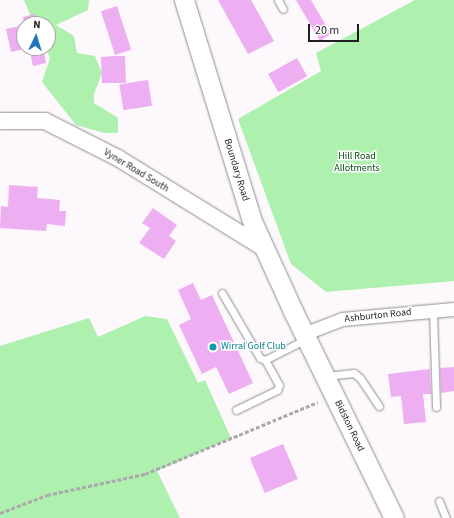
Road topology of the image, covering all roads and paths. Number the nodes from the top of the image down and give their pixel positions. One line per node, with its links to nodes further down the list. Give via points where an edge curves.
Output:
1 (184, 0): 5 (main road, Boundary Road, via 252,221)
2 (278, 0): 3 (lane)
3 (284, 9)
4 (0, 121): 5 (street, Vyner Road South, via 45,121 118,158)
5 (264, 248): 9 (main road, Boundary Road)
6 (222, 293): 10 (lane, via 260,358)
7 (454, 309): 8 (street, Ashburton Road)
8 (433, 311): 9 (street, Ashburton Road, via 342,319); 14 (lane)
9 (305, 336): 10 (lane); 11 (main road, Bidston Road)
10 (265, 360): 15 (lane, via 279,385 277,390)
11 (324, 376): 12 (main road, Bidston Road); 13 (lane, via 354,373)
12 (333, 394): 17 (path, via 145,474 48,495); 18 (main road, Bidston Road)
13 (379, 406)
14 (436, 407)
15 (236, 410)
16 (439, 501): 19 (lane)
17 (0, 512)
18 (394, 518)
19 (446, 518)

